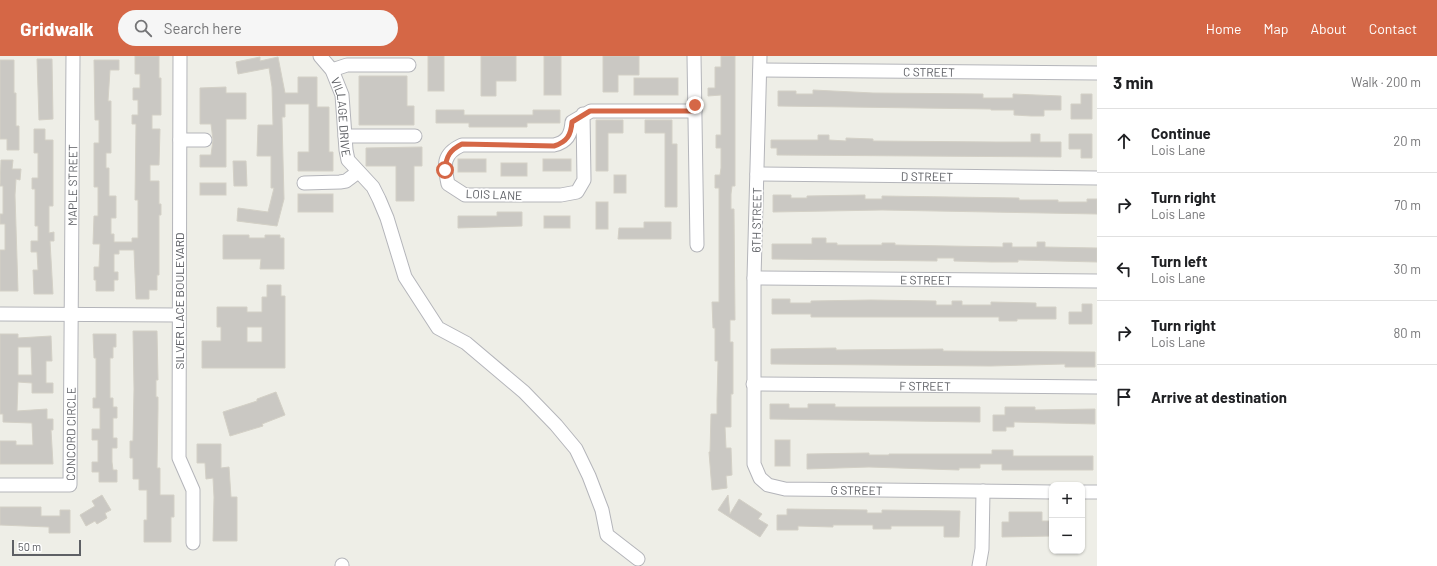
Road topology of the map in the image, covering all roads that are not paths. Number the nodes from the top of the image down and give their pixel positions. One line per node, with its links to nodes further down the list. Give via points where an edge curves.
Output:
1 (73, 56): 23 (street, MAPLE STREET)
2 (180, 56): 14 (street, SILVER LACE BOULEVARD)
3 (320, 56): 7 (street, VILLAGE DRIVE)
4 (694, 56): 10 (street)
5 (760, 56): 8 (street, 6TH STREET)
6 (409, 65): 7 (street, via 347,65)
7 (332, 70): 12 (street, VILLAGE DRIVE, via 342,95)
8 (760, 70): 9 (street, C STREET); 17 (street, 6TH STREET)
9 (1097, 73)
10 (695, 111): 11 (street, via 590,111); 20 (street)
11 (583, 114): 11 (street, LOIS LANE, via 572,122 571,132 562,144 554,146 462,144 451,151 446,162 448,184 465,195 561,195 577,192 584,180)
12 (345, 136): 13 (street); 16 (street, VILLAGE DRIVE, via 348,160)
13 (415, 136)
14 (180, 140): 15 (street); 25 (street, SILVER LACE BOULEVARD)
15 (205, 140)
16 (358, 172): 19 (street, via 346,181); 34 (street, VILLAGE DRIVE, via 373,187 387,218 404,277 438,328 466,343 524,392 556,425 576,449 589,476 602,510 607,535)
17 (757, 174): 18 (street, D STREET); 21 (street, 6TH STREET)
18 (1097, 178)
19 (304, 183)
20 (697, 245)
21 (754, 278): 22 (street, E STREET); 26 (street, 6TH STREET)
22 (1097, 281)
23 (72, 313): 24 (street); 25 (street); 28 (street, CONCORD CIRCLE, via 70,485)
24 (0, 314)
25 (178, 315): 33 (street, SILVER LACE BOULEVARD, via 179,458 193,490)
26 (753, 384): 27 (street, F STREET); 29 (street, G STREET, via 754,464 760,478 768,485 785,488)
27 (1097, 387)
28 (0, 486)
29 (983, 491): 30 (street, G STREET); 35 (street, via 982,548)
30 (1049, 492)
31 (1085, 492): 32 (street)
32 (1097, 492)
33 (193, 543)
34 (638, 559)
35 (979, 566)

